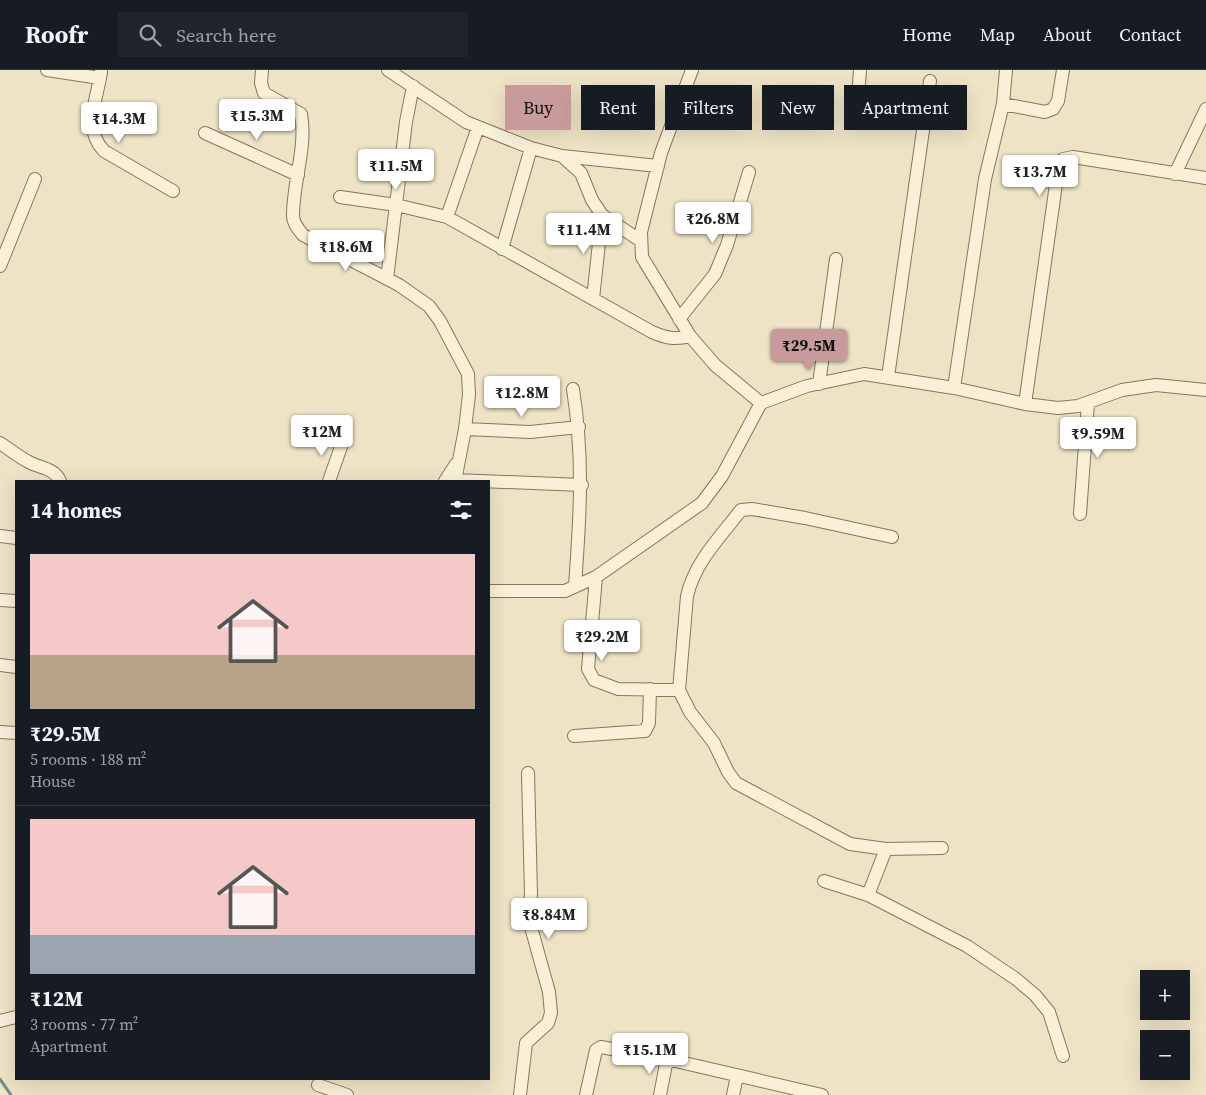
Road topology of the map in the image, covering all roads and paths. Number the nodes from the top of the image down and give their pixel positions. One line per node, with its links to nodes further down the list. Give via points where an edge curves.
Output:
1 (47, 70): 8 (street)
2 (262, 70): 20 (street, via 264,92 301,114)
3 (388, 70): 11 (street)
4 (692, 70): 18 (street)
5 (860, 70): 10 (street)
6 (1006, 70): 12 (street)
7 (1063, 70): 12 (street, via 1058,101 1053,110 1045,112)
8 (101, 74): 24 (street, via 92,124 97,143 104,151)
9 (930, 81): 37 (street)
10 (858, 84)
11 (413, 86): 14 (street); 26 (street)
12 (1003, 104): 39 (street, via 986,179)
13 (1206, 108): 21 (street)
14 (478, 127): 16 (street); 28 (street)
15 (205, 133): 20 (street)
16 (531, 148): 17 (street); 30 (street)
17 (562, 156): 18 (street); 27 (street, via 581,173)
18 (658, 166): 29 (street)
19 (749, 172): 35 (street, via 715,274)
20 (298, 174): 33 (street, via 293,216 303,236)
21 (1175, 174): 22 (street); 44 (street, via 1073,158 1063,159 1059,164)
22 (1206, 178)
23 (35, 179): 32 (street)
24 (173, 191)
25 (340, 197): 26 (street)
26 (396, 205): 28 (street); 33 (street)
27 (602, 215): 29 (street); 34 (street)
28 (447, 217): 30 (street)
29 (641, 241): 35 (street, via 642,256)
30 (502, 249): 34 (street)
31 (836, 259): 38 (street)
32 (0, 266)
33 (387, 279): 46 (street, via 429,306 458,352 468,374)
34 (594, 299): 36 (street, via 659,335 677,339)
35 (679, 319): 36 (street)
36 (690, 336): 42 (street, via 715,365)
37 (888, 377): 38 (street, via 864,374); 39 (street)
38 (818, 384): 42 (street)
39 (954, 388): 44 (street)
40 (573, 389): 45 (street)
41 (1206, 390): 43 (street, via 1156,385 1122,390)
42 (761, 403): 58 (street, via 722,476 702,503)
43 (1088, 403): 44 (street, via 1058,408); 54 (street)
44 (1025, 404)
45 (579, 427): 46 (street, via 530,432); 53 (street)
46 (466, 429): 51 (street)
47 (343, 441): 50 (street)
48 (0, 443): 49 (street, via 29,463 48,469)
49 (59, 480)
50 (329, 480)
51 (452, 480)
52 (490, 482): 53 (street)
53 (582, 485): 59 (street)
54 (1080, 514)
55 (0, 536): 57 (street)
56 (892, 537): 66 (street, via 805,518 741,510 699,564 691,580)
57 (15, 538)
58 (596, 577): 59 (street); 65 (street, via 588,670 602,685 618,689)
59 (575, 586): 60 (street, via 565,591)
60 (490, 590)
61 (0, 600): 62 (street)
62 (15, 602)
63 (0, 665): 64 (street)
64 (15, 667)
65 (650, 689): 66 (street); 69 (street, via 649,723 645,731)
66 (679, 690): 72 (street, via 736,783 850,844)
67 (0, 732): 68 (street)
68 (15, 733)
69 (574, 736)
70 (528, 773): 82 (street, via 529,920 551,1013 548,1023 526,1043)
71 (942, 848): 72 (street)
72 (886, 849): 74 (street)
73 (824, 881): 74 (street)
74 (868, 895): 77 (street, via 967,946 1016,978 1049,1012)
75 (15, 1017): 76 (street)
76 (0, 1021)
77 (1063, 1056)
78 (667, 1059): 79 (street); 83 (street, via 599,1048); 84 (street)
79 (737, 1076): 85 (street); 86 (street)
80 (318, 1085): 81 (street)
81 (347, 1095)
82 (520, 1095)
83 (586, 1095)
84 (660, 1095)
85 (733, 1095)
86 (822, 1095)

